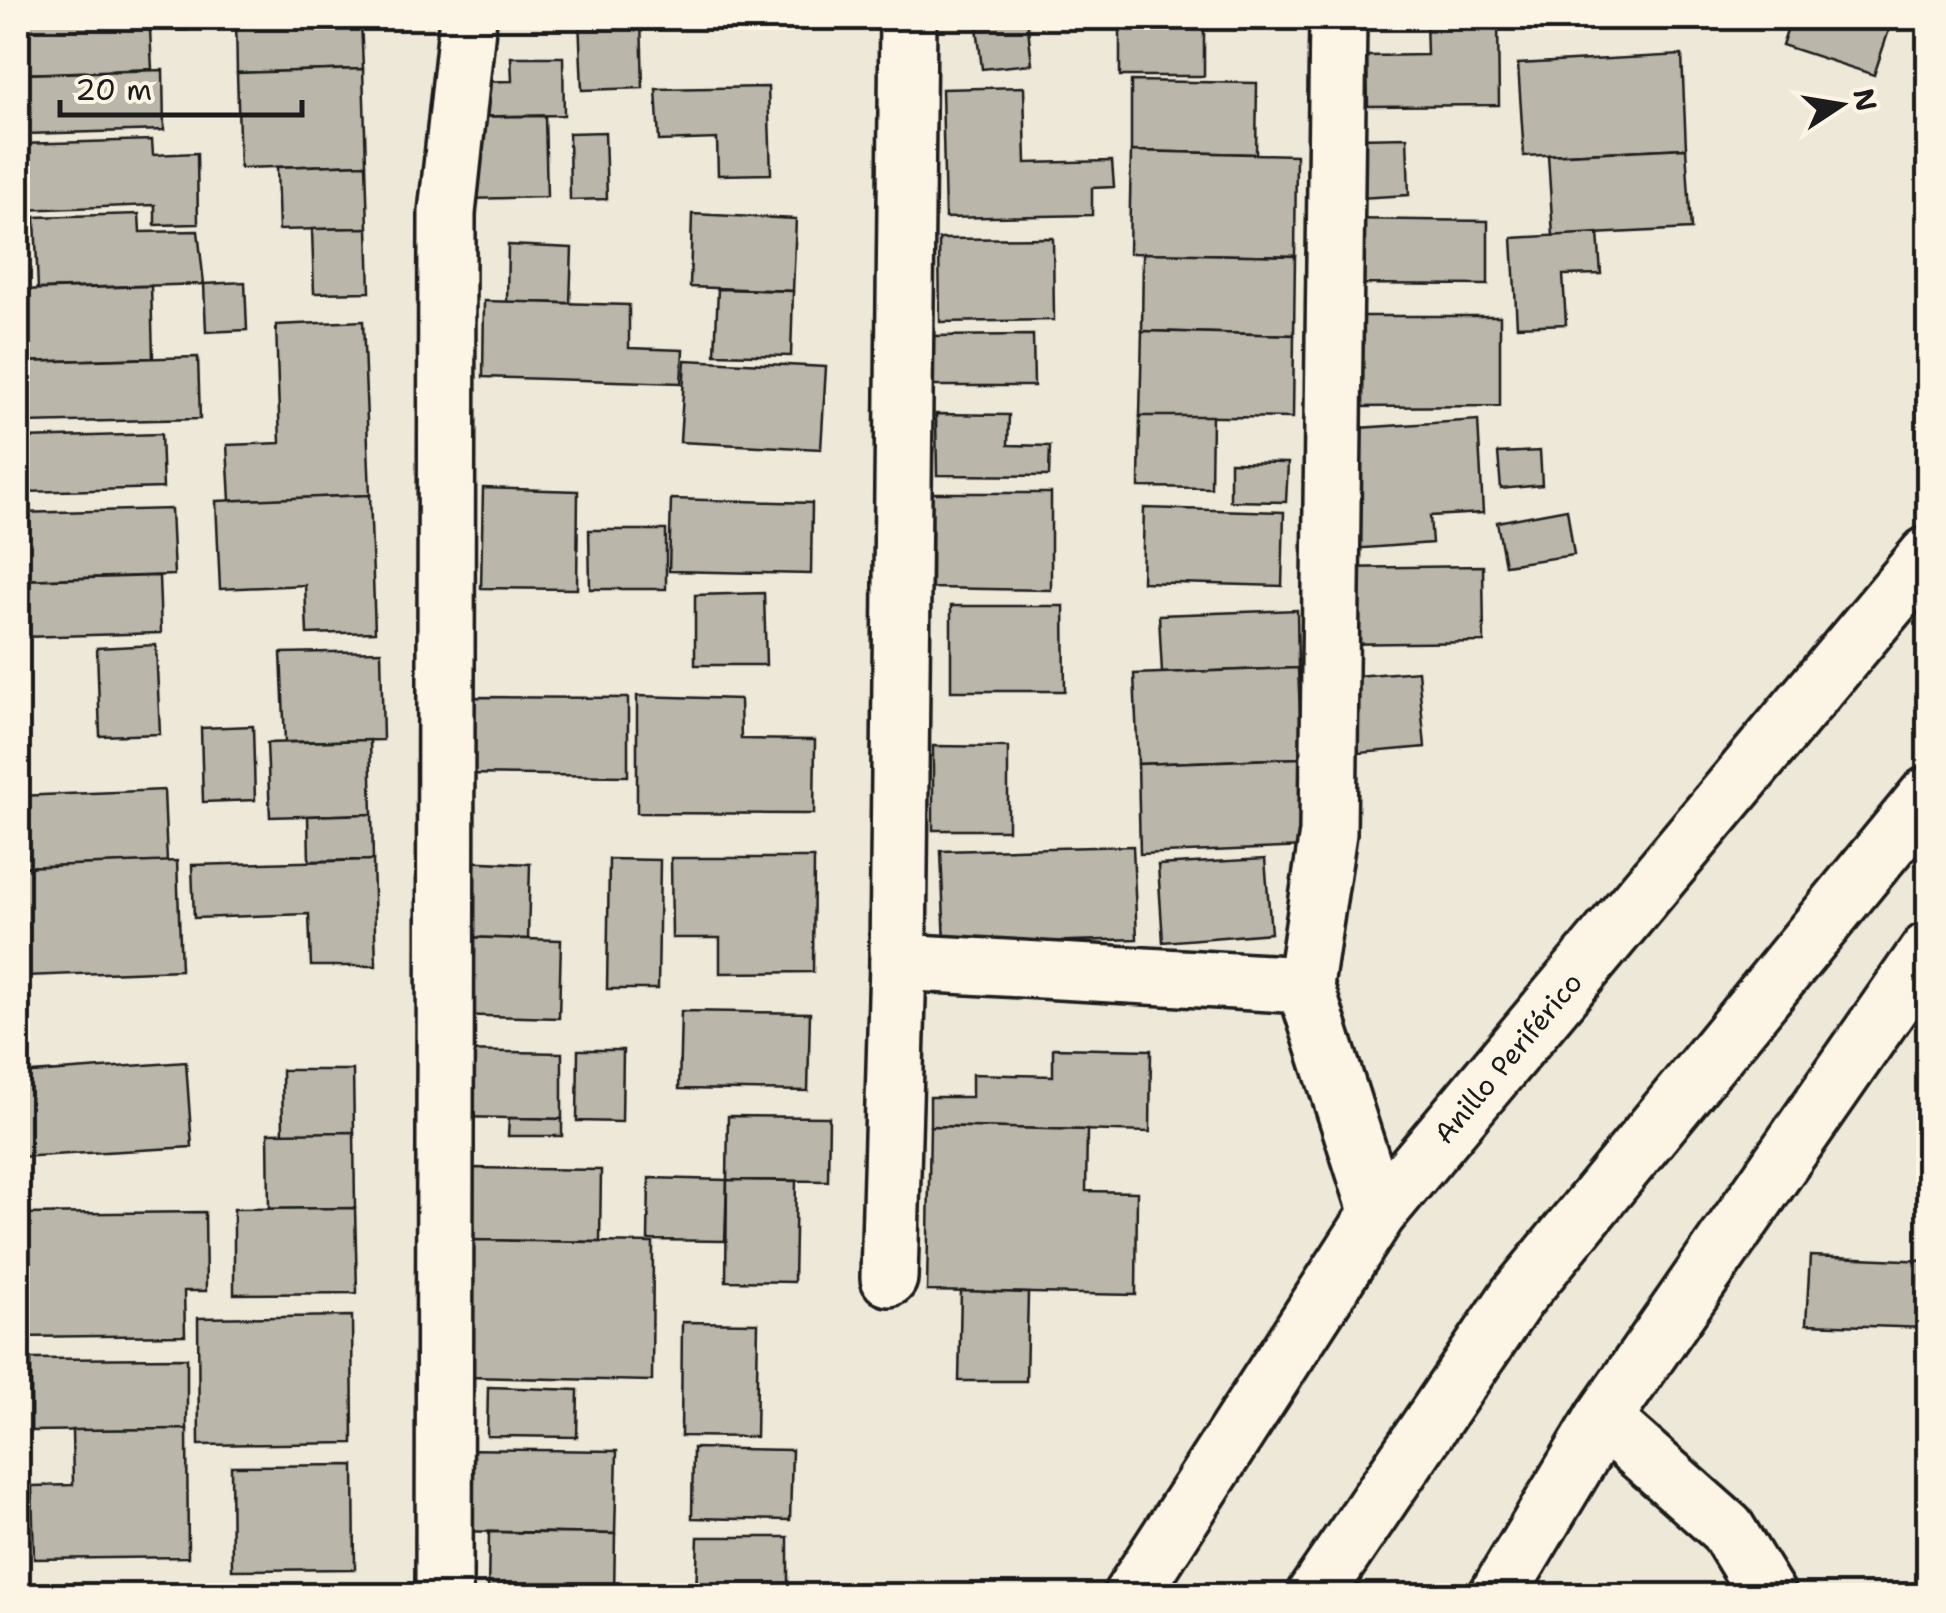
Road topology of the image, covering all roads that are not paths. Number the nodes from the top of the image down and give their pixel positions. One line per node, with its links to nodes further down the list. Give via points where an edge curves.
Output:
1 (468, 18): 12 (main road, via 446,213)
2 (908, 18): 7 (main road)
3 (1338, 18): 8 (main road, via 1328,833)
4 (1928, 556): 9 (main road, Anillo Periférico)
5 (1928, 795): 14 (main road, via 1517,1297)
6 (1928, 951): 11 (main road)
7 (898, 962): 8 (main road); 10 (main road)
8 (1305, 985): 9 (main road)
9 (1378, 1213): 13 (main road, Anillo Periférico)
10 (890, 1278)
11 (1603, 1419): 15 (main road); 16 (main road, via 1726,1529)
12 (444, 1596)
13 (1132, 1596)
14 (1314, 1596)
15 (1497, 1596)
16 (1768, 1596)

